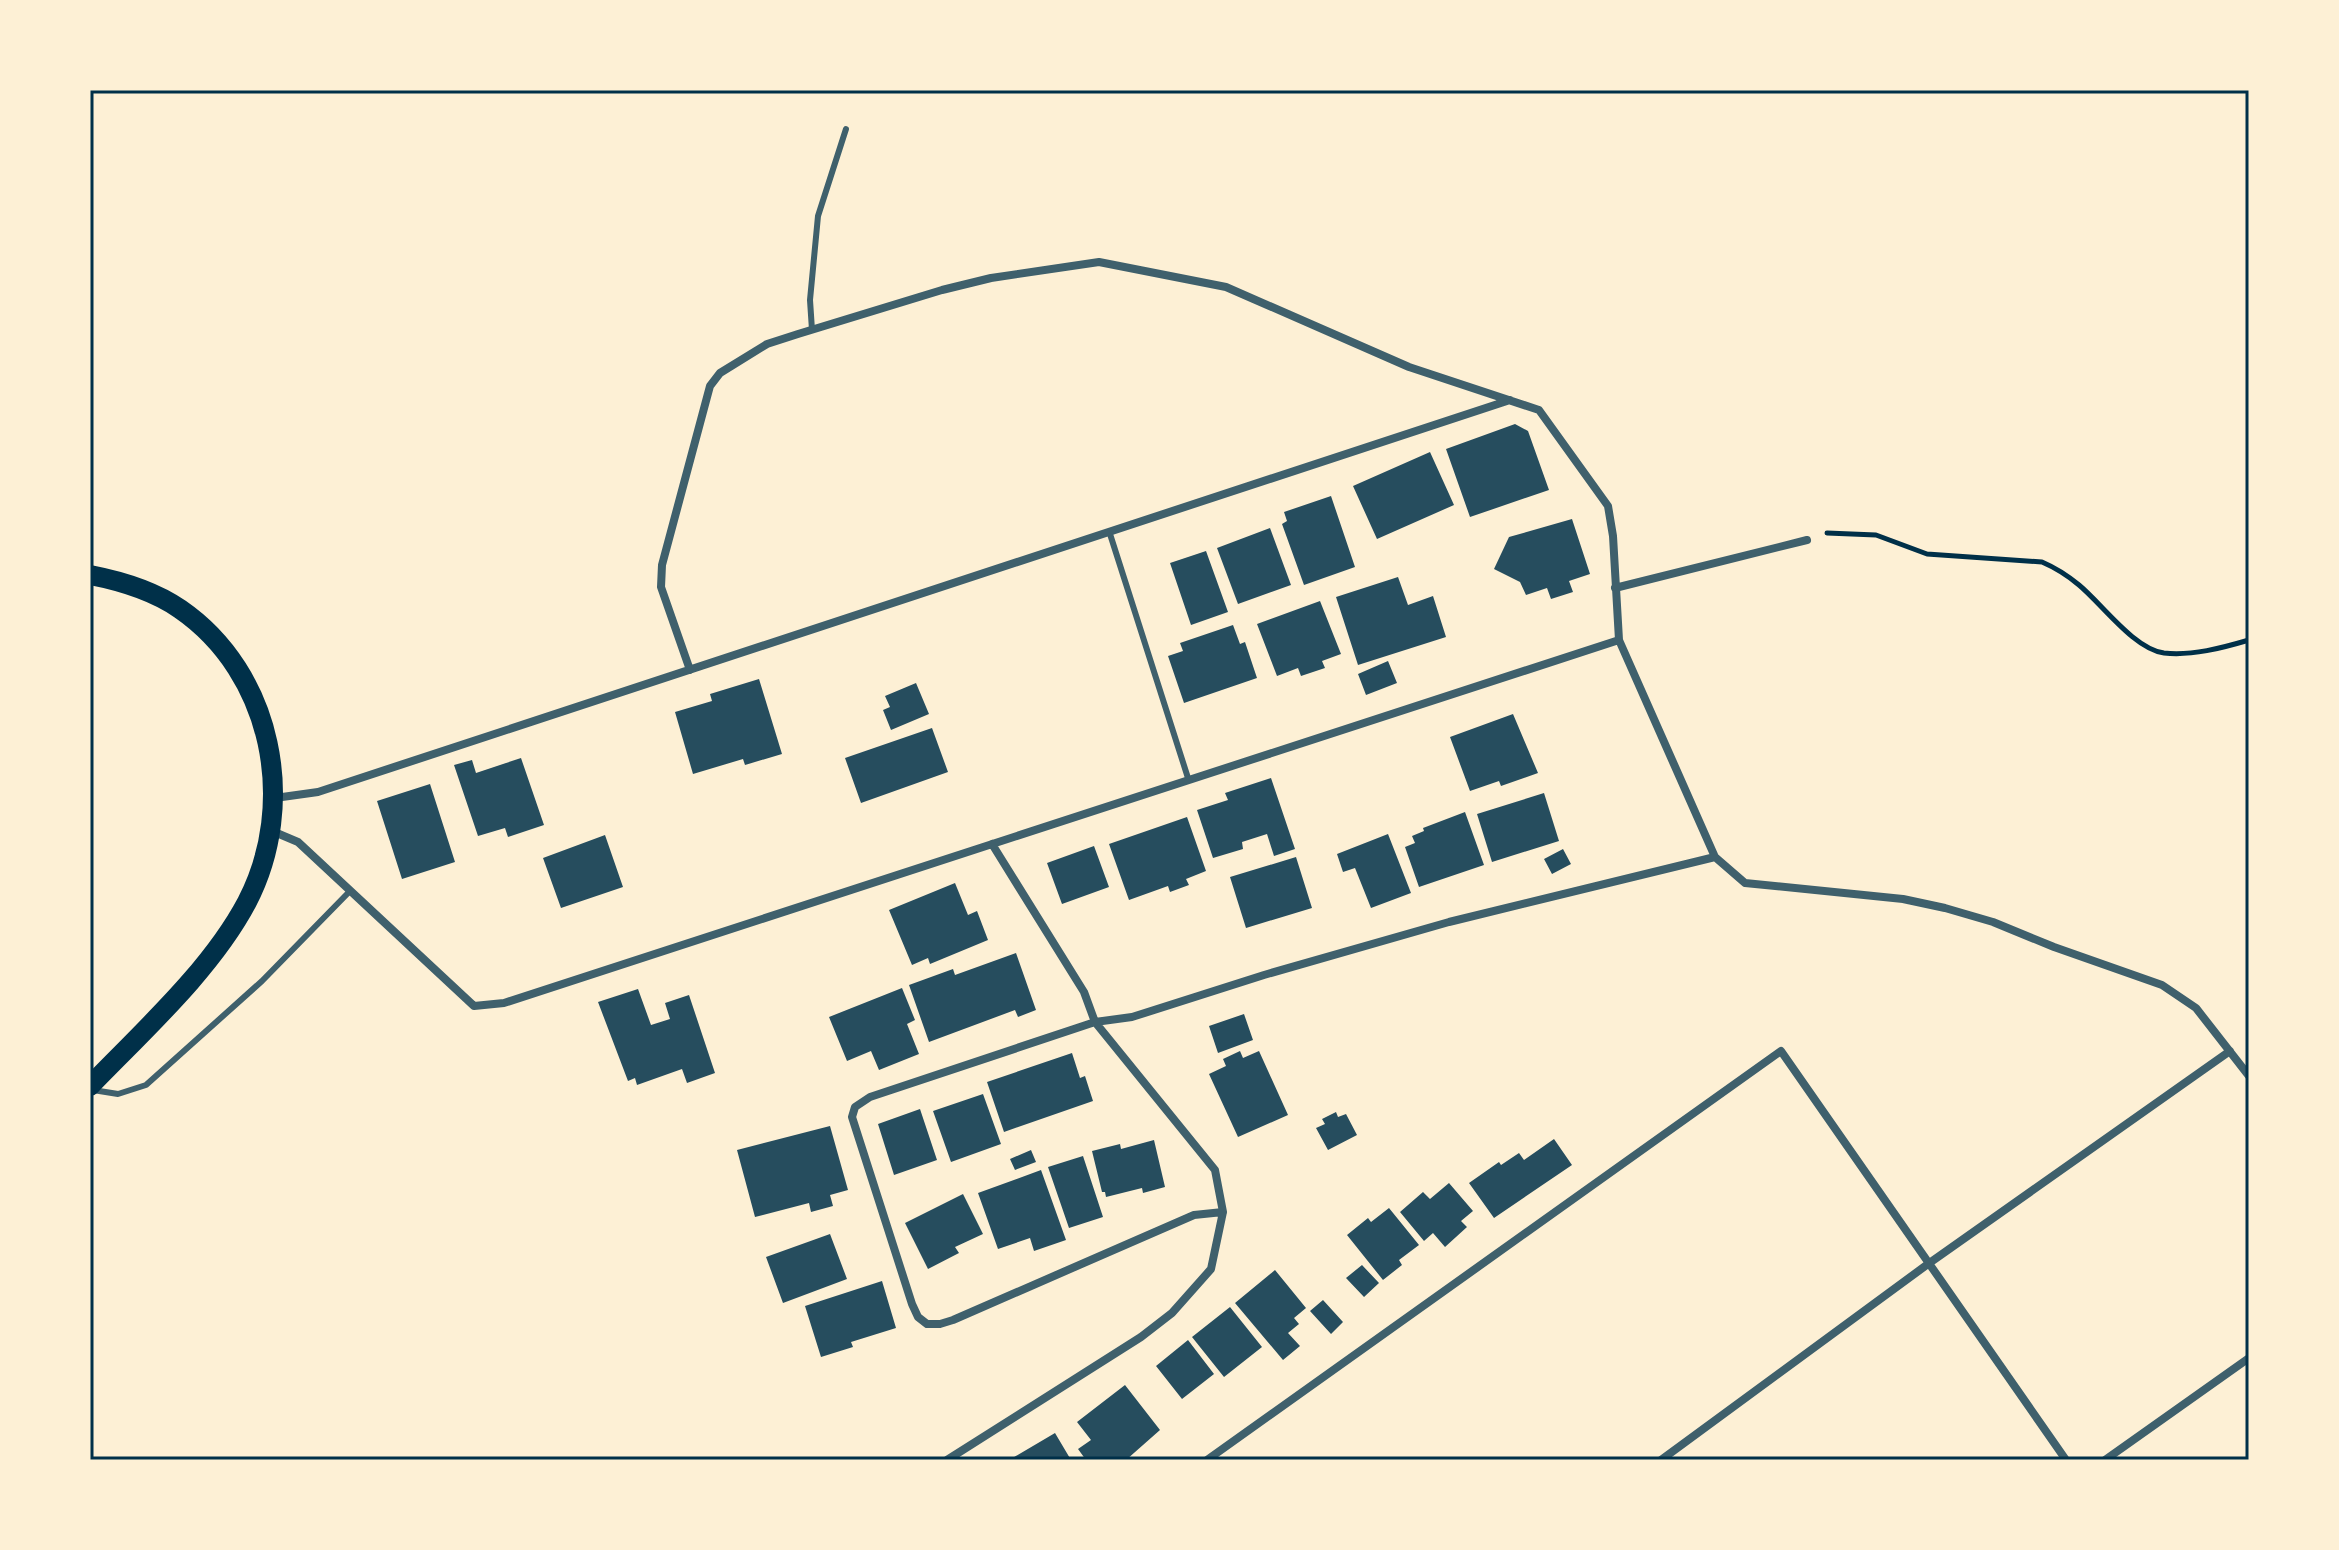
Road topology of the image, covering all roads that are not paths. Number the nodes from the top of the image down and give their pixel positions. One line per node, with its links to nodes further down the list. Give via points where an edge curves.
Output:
1 (846, 129): 2 (lane, via 818,216)
2 (812, 330): 3 (street, via 991,278 1099,262 1226,287 1409,367); 9 (street, via 767,344 720,373 710,386 662,565 661,587)
3 (1511, 400): 4 (street); 7 (street, via 1539,410 1608,506)
4 (1110, 534): 9 (street); 10 (lane)
5 (1807, 540): 7 (street)
6 (90, 575): 11 (main road, via 150,592 213,637 240,671 257,706 270,754)
7 (1615, 588): 8 (street)
8 (1619, 640): 10 (street); 14 (street)
9 (690, 670): 11 (street, via 318,792)
10 (1188, 778): 13 (street)
11 (274, 799): 12 (main road)
12 (272, 831): 15 (street, via 298,842); 19 (main road, via 248,901 235,922 187,986)
13 (992, 844): 15 (street, via 504,1003 474,1006); 16 (street, via 1084,992)
14 (1715, 857): 16 (street, via 1449,922 1132,1017); 17 (street, via 1745,883 1903,899 1993,922 2112,965 2162,985 2196,1008)
15 (350, 891): 19 (lane, via 262,981 146,1085 118,1094)
16 (1095, 1022): 20 (street, via 1215,1170); 20 (street, via 870,1097 855,1107 852,1117 918,1317 927,1324 953,1320 1194,1215)
17 (2230, 1051): 18 (street); 21 (street)
18 (2249, 1076)
19 (90, 1088)
20 (1223, 1212): 23 (street, via 1211,1269 1172,1313 1109,1359)
21 (1928, 1264): 24 (street, via 1781,1051); 25 (street); 26 (street)
22 (2249, 1358): 27 (street)
23 (947, 1460)
24 (1207, 1460)
25 (1661, 1460)
26 (2066, 1460)
27 (2105, 1460)

